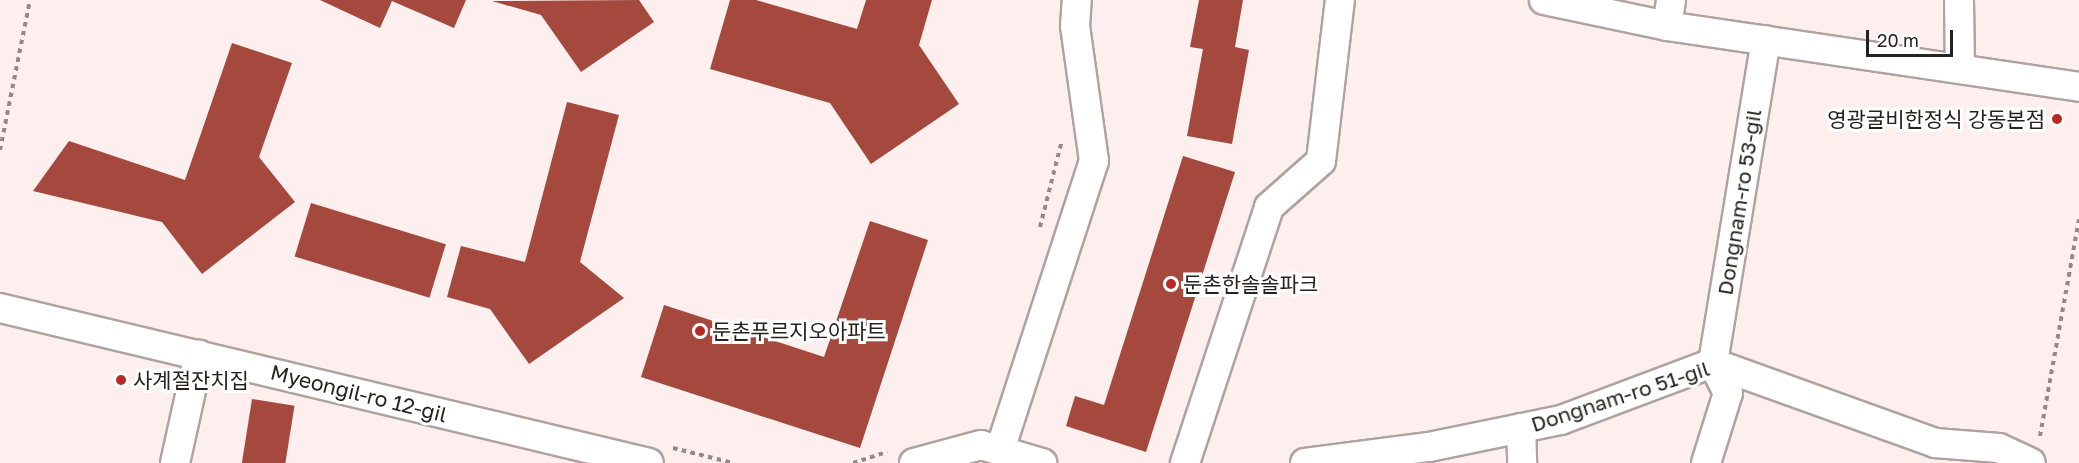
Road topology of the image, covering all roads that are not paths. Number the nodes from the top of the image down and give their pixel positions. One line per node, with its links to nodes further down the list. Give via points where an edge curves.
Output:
1 (1077, 0): 13 (street, via 1075,26 1094,160)
2 (1340, 0): 19 (street, via 1321,161 1269,207)
3 (1544, 0): 5 (street)
4 (1959, 0): 7 (street)
5 (1669, 13): 6 (street)
6 (1766, 40): 7 (street); 11 (street, Dongnam-ro 53-gil)
7 (1960, 68): 8 (street)
8 (2079, 87)
9 (0, 308): 10 (street, Myeongil-ro 12-gil)
10 (198, 355): 16 (street); 17 (street, Myeongil-ro 12-gil)
11 (1713, 363): 12 (street, Dongnam-ro 51-gil, via 1561,420); 15 (street, Dongnam-ro 51-gil, via 1935,443 1999,448); 22 (street, via 1728,393)
12 (1521, 428): 20 (street, Dongnam-ro 51-gil, via 1429,447); 21 (street)
13 (1000, 450): 14 (street, via 981,445); 18 (street)
14 (906, 456)
15 (2031, 457)
16 (175, 463)
17 (649, 463)
18 (1042, 463)
19 (1185, 463)
20 (1305, 463)
21 (1522, 463)
22 (1706, 463)

